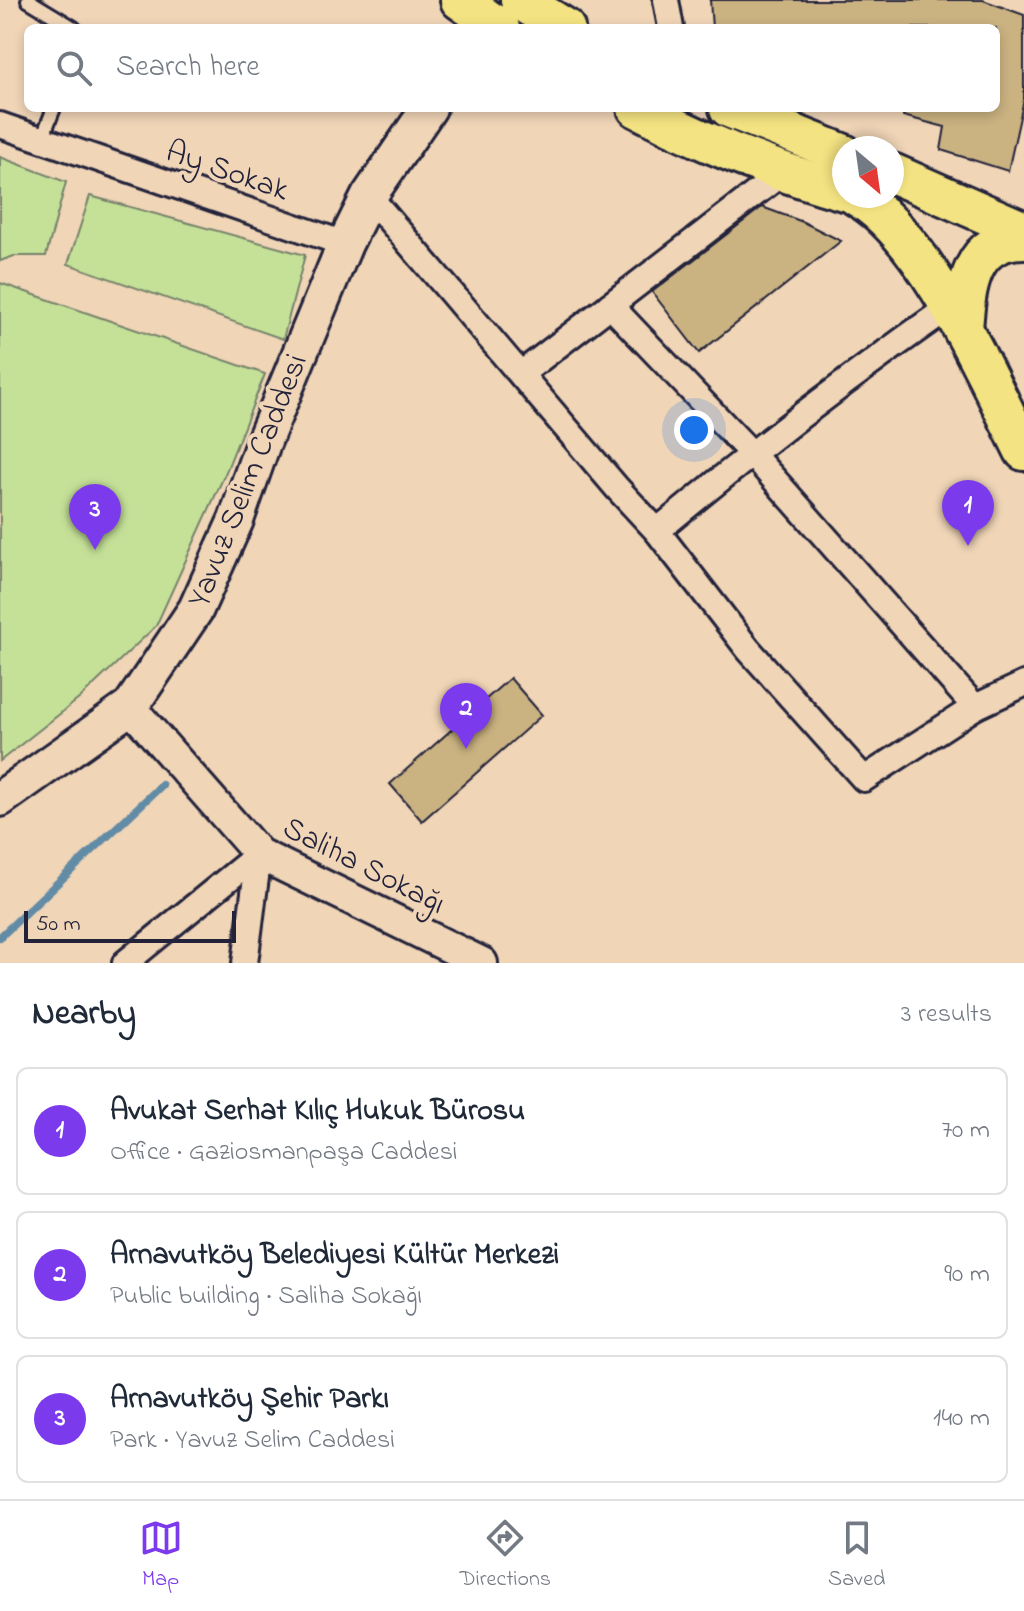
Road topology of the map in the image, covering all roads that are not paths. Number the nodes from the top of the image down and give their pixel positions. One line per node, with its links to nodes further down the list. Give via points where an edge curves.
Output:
1 (28, 0): 4 (lane)
2 (666, 0): 6 (street)
3 (490, 15): 5 (main road)
4 (67, 24)
5 (542, 24)
6 (670, 24)
7 (52, 112): 12 (lane)
8 (426, 112): 17 (main road, Yavuz Selim Caddesi)
9 (645, 112): 14 (main road, via 700,141)
10 (739, 112): 13 (main road)
11 (0, 125): 12 (street, Ay Sokak)
12 (41, 141): 21 (street, Ay Sokak)
13 (832, 149)
14 (782, 173): 16 (main road); 22 (street)
15 (904, 178): 19 (main road)
16 (832, 188)
17 (369, 196): 21 (main road, Yavuz Selim Caddesi); 24 (street)
18 (874, 208): 23 (main road, via 919,260)
19 (1024, 231)
20 (1024, 239): 23 (main road, via 1003,241 977,262)
21 (345, 244): 29 (main road, Yavuz Selim Caddesi, via 196,609)
22 (610, 305): 24 (street); 26 (street)
23 (956, 318): 25 (main road); 26 (street, via 863,368)
24 (522, 373): 27 (street)
25 (1024, 451)
26 (751, 453): 27 (street); 30 (street)
27 (657, 531): 30 (street, via 748,649 864,779)
28 (1024, 684): 30 (street)
29 (130, 707): 31 (main road, Yavuz Selim Caddesi); 32 (street, Saliha Sokağı)
30 (975, 707)
31 (0, 799)
32 (259, 854): 33 (street, Saliha Sokağı); 34 (street); 35 (street)
33 (473, 961)
34 (125, 963)
35 (245, 963)

